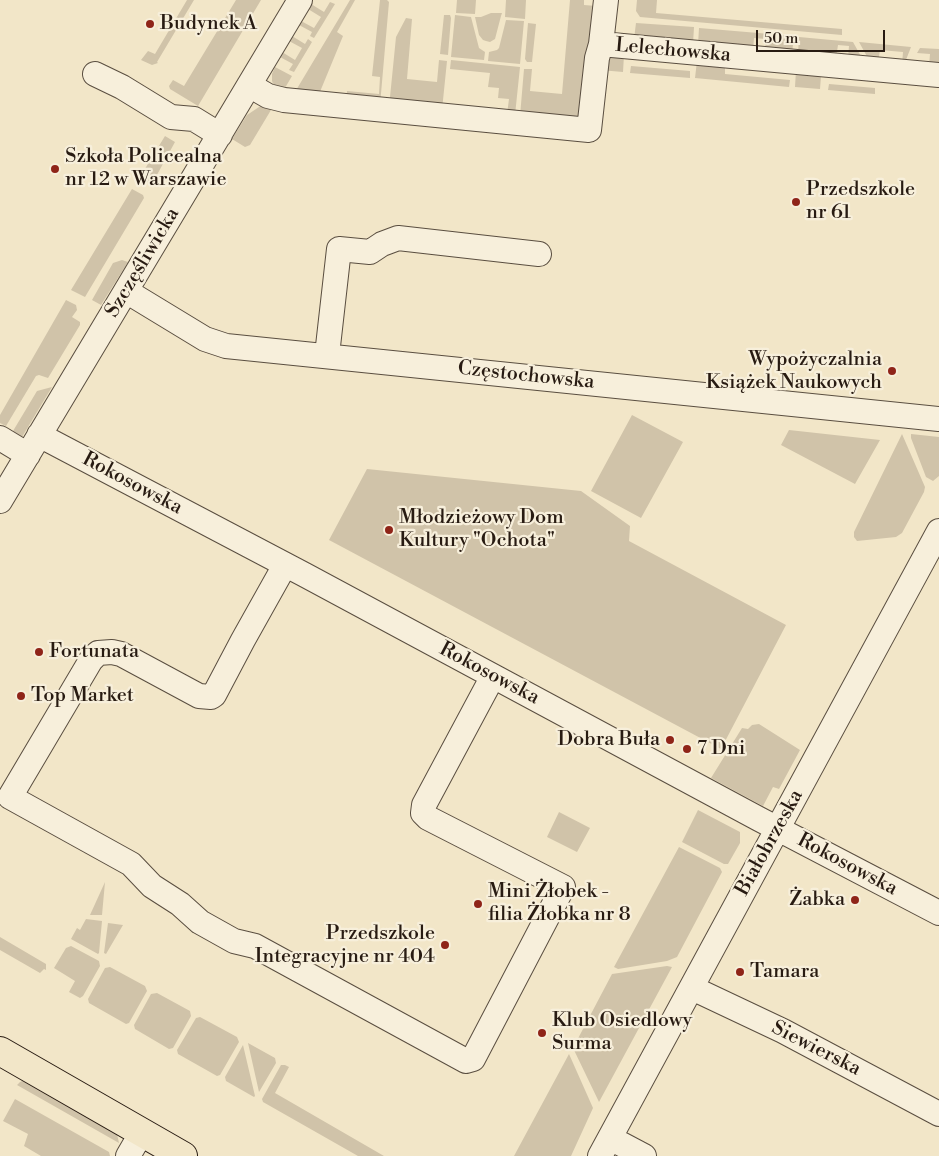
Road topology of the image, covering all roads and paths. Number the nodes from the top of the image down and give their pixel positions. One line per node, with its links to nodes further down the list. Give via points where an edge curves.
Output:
1 (300, 0): 6 (street, Szczęśliwicka)
2 (606, 0): 3 (street, Lelechowska)
3 (601, 44): 5 (street, Lelechowska); 6 (street, via 589,130 284,100 268,96)
4 (95, 74): 7 (street, via 171,117 194,118)
5 (939, 75)
6 (249, 85): 7 (street, Szczęśliwicka)
7 (220, 135): 9 (street, Szczęśliwicka)
8 (539, 254): 10 (street, via 398,238 370,252 339,249)
9 (126, 291): 10 (street, Częstochowska, via 214,343); 13 (street, Szczęśliwicka)
10 (327, 355): 11 (street, Częstochowska)
11 (939, 419)
12 (0, 438): 13 (street, Rokosowska)
13 (33, 445): 14 (street, Szczęśliwicka); 16 (street, Rokosowska)
14 (0, 501)
15 (939, 531): 18 (street, Białobrzeska)
16 (286, 564): 17 (street, Rokosowska); 17 (street, via 214,695 199,696 122,654 98,653 10,797 131,864 152,886 200,922 234,941 255,946 466,1061 473,1059 563,887 428,818 423,812 424,804)
17 (493, 676): 18 (street, Rokosowska)
18 (778, 829): 19 (street, Rokosowska); 20 (street, Białobrzeska)
19 (939, 913)
20 (692, 988): 22 (street, Siewierska, via 783,1031); 24 (street, Białobrzeska)
21 (0, 1052): 23 (main road)
22 (939, 1114)
23 (142, 1132): 25 (street); 26 (main road)
24 (605, 1147): 27 (street)
25 (128, 1156)
26 (183, 1156)
27 (644, 1156)

